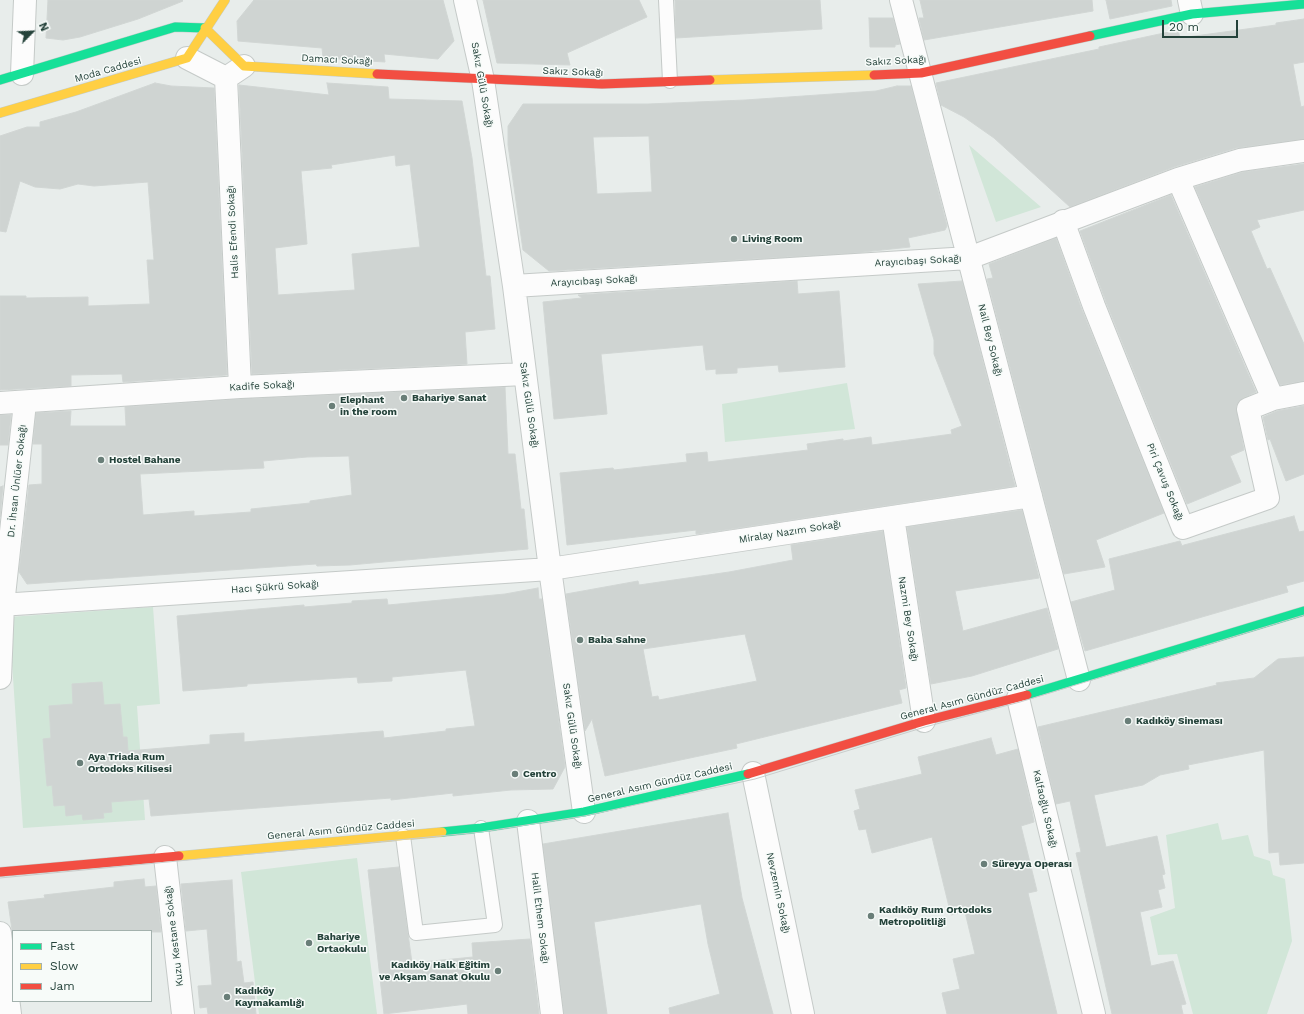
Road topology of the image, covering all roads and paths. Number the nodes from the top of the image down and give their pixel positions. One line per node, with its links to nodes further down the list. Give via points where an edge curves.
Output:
1 (25, 0): 12 (street)
2 (225, 0): 8 (street)
3 (466, 0): 15 (street, Sakız Gülü Sokağı)
4 (666, 0): 16 (lane)
5 (901, 0): 11 (street, Nail Bey Sokağı)
6 (1304, 4): 7 (street, Sakız Sokağı)
7 (1191, 7): 11 (street, Sakız Sokağı)
8 (205, 28): 9 (street); 10 (street); 12 (street, Moda Caddesi, via 175,27)
9 (187, 58): 13 (street); 17 (street, Moda Caddesi)
10 (244, 66): 13 (street); 15 (street, Damacı Sokağı)
11 (921, 73): 16 (street, Sakız Sokağı); 21 (street, Nail Bey Sokağı)
12 (22, 74): 14 (street, Moda Caddesi)
13 (226, 78): 24 (street, Halis Efendi Sokağı)
14 (0, 80)
15 (483, 80): 16 (street, Sakız Sokağı, via 602,84); 22 (street, Sakız Gülü Sokağı)
16 (670, 81)
17 (0, 113)
18 (1304, 150): 19 (street, Arayıcıbaşı Sokağı, via 1240,160)
19 (1178, 179): 20 (street, Arayıcıbaşı Sokağı); 26 (street)
20 (1063, 221): 21 (street, Arayıcıbaşı Sokağı); 26 (street, Piri Çavuş Sokağı, via 1094,306 1183,528 1268,498 1248,409)
21 (969, 258): 22 (street, Arayıcıbaşı Sokağı); 29 (street, Nail Bey Sokağı)
22 (514, 286): 23 (street, Sakız Gülü Sokağı)
23 (525, 374): 24 (street, Kadife Sokağı); 31 (street, Sakız Gülü Sokağı)
24 (240, 387): 28 (street, Kadife Sokağı)
25 (1304, 393): 26 (street)
26 (1273, 399)
27 (0, 403): 28 (street, Kadife Sokağı)
28 (25, 403): 32 (street, Dr. İhsan Ünlüer Sokağı)
29 (1031, 496): 30 (street, Miralay Nazım Sokağı); 35 (street, Nail Bey Sokağı)
30 (892, 516): 31 (street, Miralay Nazım Sokağı); 37 (street, Nazmi Bey Sokağı)
31 (550, 569): 32 (street, Hacı Şükrü Sokağı); 39 (street, Sakız Gülü Sokağı)
32 (2, 605): 34 (street, Dr. İhsan Ünlüer Sokağı)
33 (1304, 611): 35 (street, General Asım Gündüz Caddesi)
34 (0, 678)
35 (1078, 680): 36 (street, General Asım Gündüz Caddesi)
36 (1018, 698): 37 (street, General Asım Gündüz Caddesi); 50 (street, Kalfaoğlu Sokağı)
37 (924, 721): 38 (street, General Asım Gündüz Caddesi)
38 (754, 773): 39 (street, General Asım Gündüz Caddesi); 49 (street, Nevzemin Sokağı)
39 (584, 812): 40 (street, General Asım Gündüz Caddesi)
40 (528, 822): 41 (street, General Asım Gündüz Caddesi); 48 (street, Halil Ethem Sokağı)
41 (481, 828): 42 (street, General Asım Gündüz Caddesi); 42 (lane, via 495,925 416,933)
42 (403, 836): 43 (street, General Asım Gündüz Caddesi)
43 (165, 857): 44 (street, General Asım Gündüz Caddesi); 47 (street, Kuzu Kestane Sokağı)
44 (0, 872)
45 (0, 933): 46 (street)
46 (10, 1014)
47 (183, 1014)
48 (552, 1014)
49 (803, 1014)
50 (1094, 1014)

